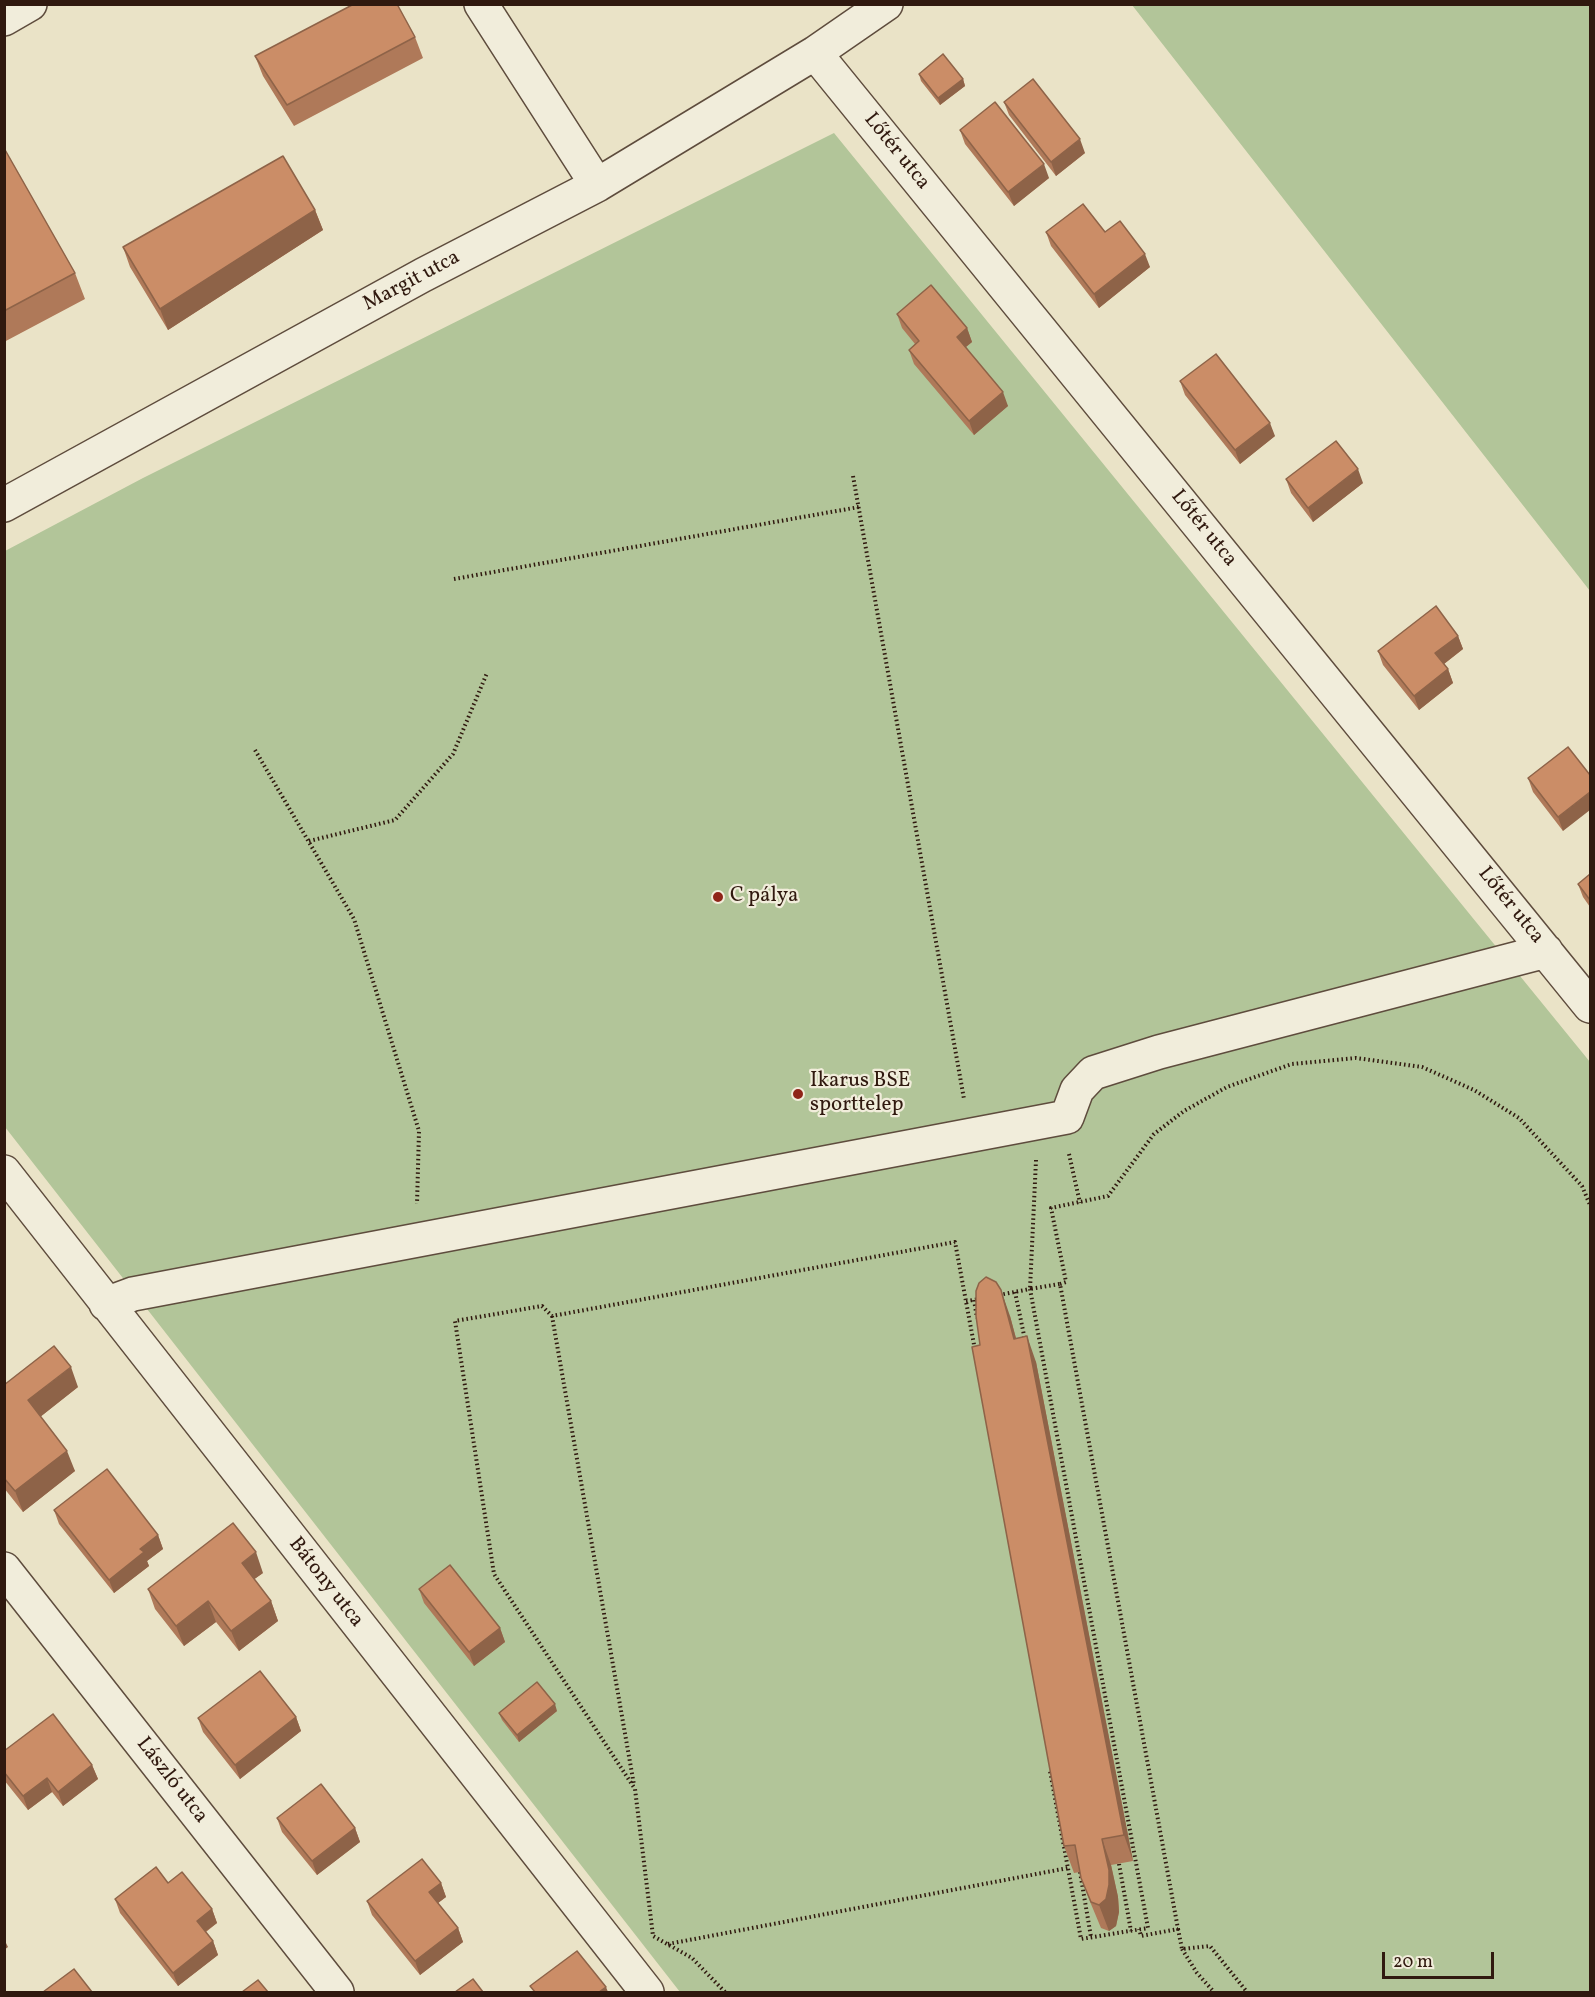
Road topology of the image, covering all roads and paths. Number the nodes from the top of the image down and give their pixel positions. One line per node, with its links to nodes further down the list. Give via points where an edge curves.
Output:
1 (30, 4): 4 (street)
2 (481, 4): 6 (street)
3 (886, 4): 5 (street, Margit utca)
4 (4, 19)
5 (815, 53): 6 (street, Margit utca); 14 (street, Lőtér utca)
6 (597, 185): 8 (street, Margit utca, via 423,275)
7 (853, 476): 9 (path)
8 (4, 505)
9 (859, 507): 10 (path); 17 (path)
10 (454, 579)
11 (487, 673): 13 (path, via 453,754 395,820)
12 (255, 750): 13 (path)
13 (309, 841): 21 (path, via 354,919 419,1131)
14 (1546, 951): 15 (street, Lőtér utca); 16 (street, via 1159,1052 1093,1073 1077,1090 1067,1117)
15 (1590, 1006)
16 (1050, 1121): 17 (street); 19 (path); 23 (path)
17 (970, 1136): 21 (street)
18 (4, 1172): 29 (street, Bátony utca)
19 (1080, 1203): 20 (path, via 1108,1196 1154,1134 1184,1111 1227,1087 1292,1064 1356,1058 1422,1067 1474,1090 1519,1118 1582,1186); 22 (path, via 1051,1208 1066,1282)
20 (1590, 1205)
21 (416, 1241): 29 (street, via 133,1294)
22 (1060, 1284): 23 (path); 41 (path)
23 (1030, 1289): 24 (path); 40 (path, via 1148,1928)
24 (1015, 1292): 25 (path); 32 (path)
25 (994, 1296)
26 (984, 1298): 27 (path)
27 (974, 1300): 28 (path); 31 (path)
28 (966, 1301): 30 (path, via 955,1242); 33 (path)
29 (106, 1304): 47 (street, Bátony utca)
30 (552, 1316): 36 (path); 36 (path, via 542,1306 455,1321 494,1574)
31 (977, 1321)
32 (1026, 1344)
33 (976, 1359)
34 (4, 1569): 46 (street, László utca)
35 (1049, 1764): 38 (path)
36 (635, 1789): 44 (path, via 653,1936)
37 (1119, 1864): 42 (path)
38 (1068, 1868): 43 (path, via 1081,1939); 44 (path)
39 (1080, 1872): 43 (path)
40 (1139, 1929): 41 (path, via 1141,1936); 42 (path)
41 (1178, 1929): 45 (path)
42 (1131, 1930): 43 (path)
43 (1091, 1937)
44 (667, 1944): 48 (path, via 692,1958)
45 (1182, 1949): 49 (path); 50 (path, via 1210,1946)
46 (337, 1992)
47 (647, 1992)
48 (725, 1992)
49 (1214, 1992)
50 (1247, 1992)

